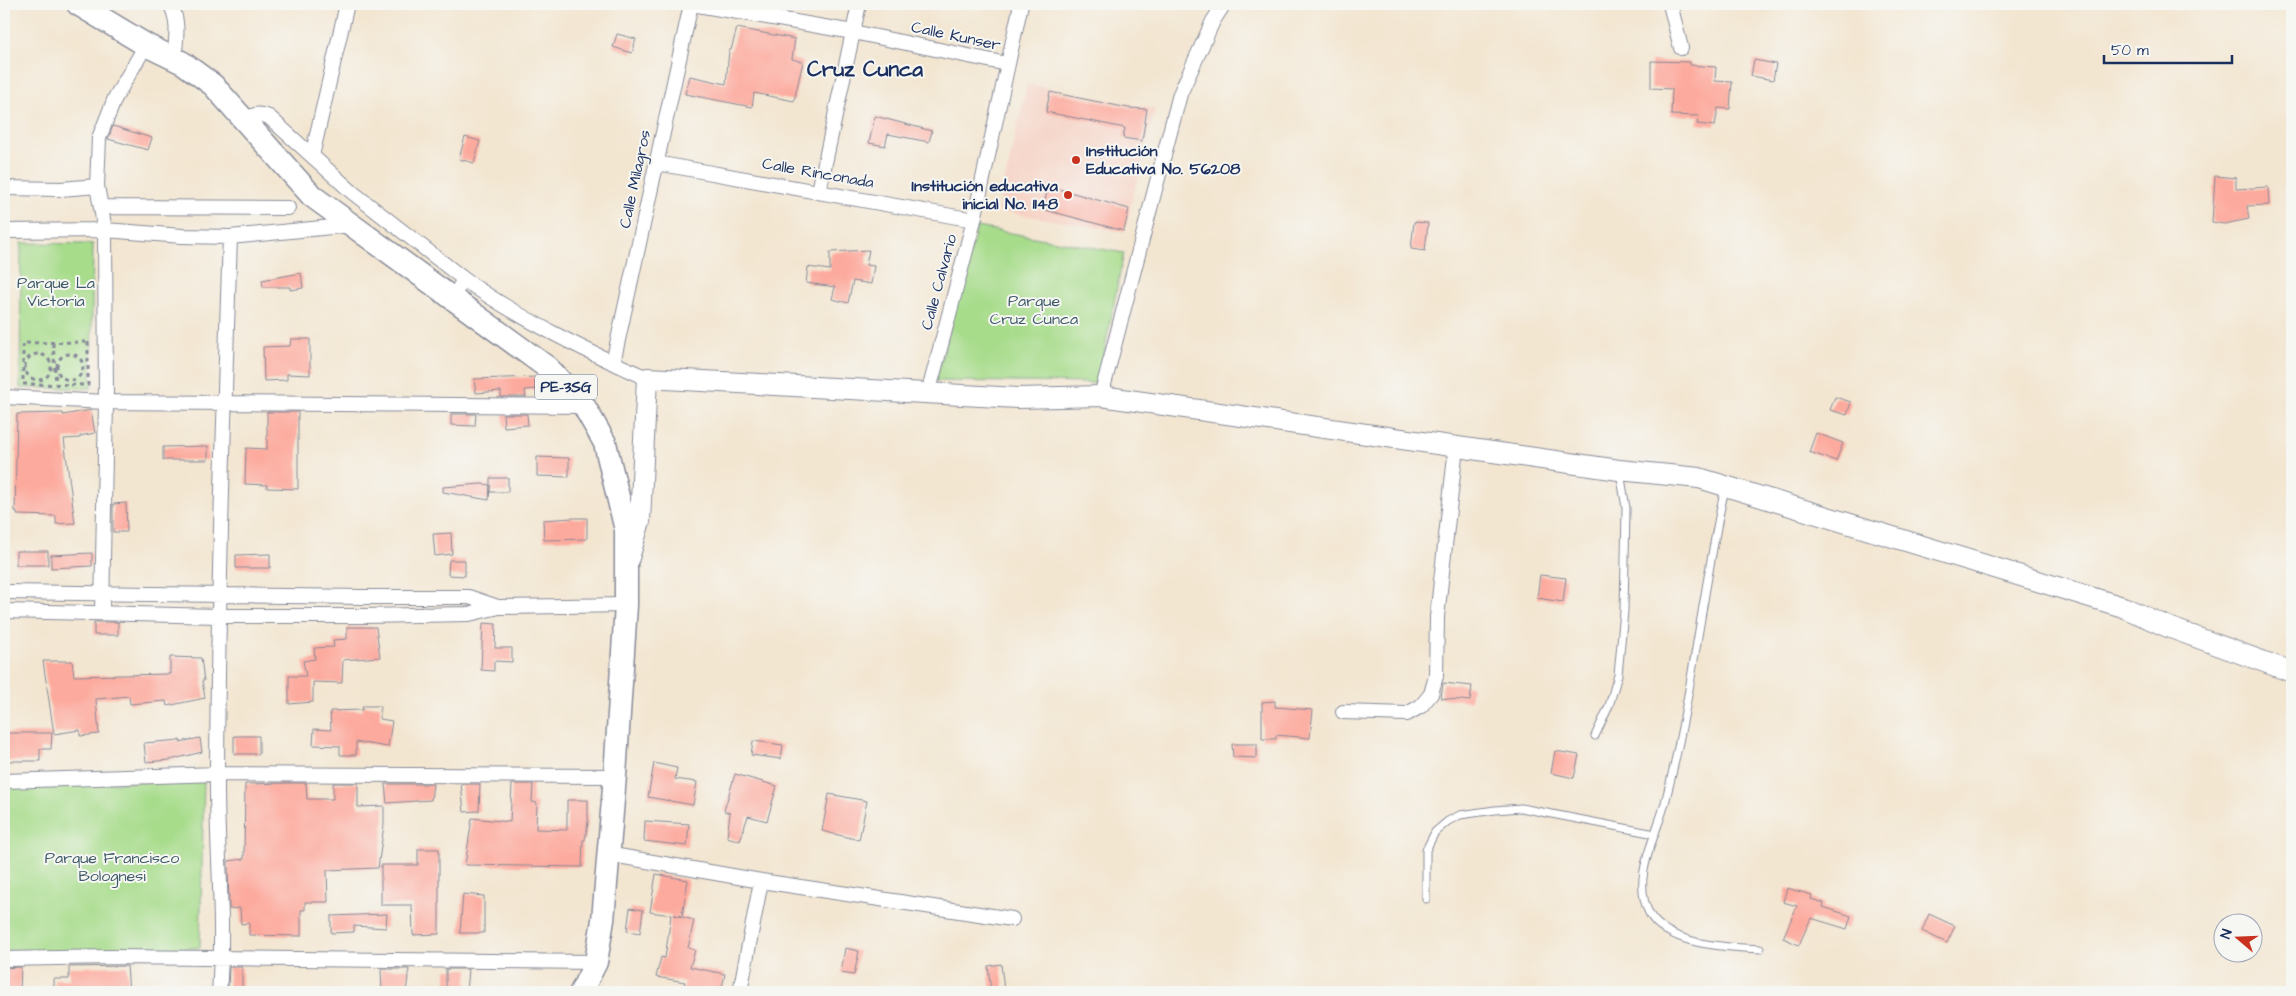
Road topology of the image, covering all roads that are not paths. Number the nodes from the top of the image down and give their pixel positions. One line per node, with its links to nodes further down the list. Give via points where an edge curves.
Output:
1 (78, 4): 10 (main road, PE-3SG)
2 (170, 4): 12 (street, via 177,32)
3 (347, 4): 15 (street)
4 (692, 4): 9 (street, Calle Kunser); 16 (street, Calle Milagros)
5 (858, 4): 9 (street)
6 (1021, 4): 13 (street, Calle Calvario)
7 (1224, 4): 31 (street, via 1180,94)
8 (1670, 4): 11 (street)
9 (852, 32): 13 (street, Calle Kunser); 19 (street)
10 (146, 45): 12 (main road, PE-3SG); 17 (street, via 114,98 99,138)
11 (1681, 48)
12 (174, 59): 14 (main road, PE-3SG, via 213,85)
13 (1007, 64): 22 (street, Calle Calvario)
14 (244, 120): 15 (street, via 254,114 269,117); 23 (main road, PE-3SG, via 312,196)
15 (312, 156): 27 (street)
16 (656, 163): 19 (street, Calle Rinconada); 28 (street, Calle Milagros)
17 (97, 186): 18 (street); 20 (street)
18 (4, 188)
19 (819, 191): 22 (street, Calle Rinconada)
20 (102, 207): 21 (street); 24 (street)
21 (288, 208)
22 (974, 220): 30 (street, Calle Calvario)
23 (352, 225): 26 (street); 27 (main road, PE-3SG)
24 (105, 230): 25 (street); 26 (street); 33 (street)
25 (4, 231)
26 (230, 237): 34 (street)
27 (459, 288): 28 (street, via 488,296); 35 (main road, PE-3SG, via 548,368)
28 (613, 363): 29 (street)
29 (646, 378): 30 (street); 39 (street, via 640,521)
30 (928, 394): 31 (street, via 1018,398)
31 (1101, 396): 36 (street)
32 (4, 397): 33 (street)
33 (106, 402): 34 (street); 41 (street)
34 (224, 403): 35 (street); 43 (street)
35 (584, 406): 39 (main road, PE-3SG, via 605,443 613,467 626,530)
36 (1456, 447): 37 (street); 53 (street, via 1438,617 1436,676 1431,694 1421,706 1407,714)
37 (1619, 470): 38 (street, via 1700,478); 54 (lane, via 1626,508 1624,611 1619,666 1609,706)
38 (1725, 488): 52 (street, via 1780,501 2123,607); 58 (lane, via 1689,694)
39 (626, 570): 45 (main road, PE-3SG)
40 (4, 592): 41 (street)
41 (104, 592): 42 (street); 48 (street)
42 (169, 594): 43 (street); 49 (street)
43 (220, 594): 44 (street); 50 (street)
44 (363, 597): 46 (street, via 469,597); 51 (street)
45 (626, 605): 46 (street); 56 (main road, PE-3SG)
46 (499, 607): 51 (street, via 468,614)
47 (4, 611): 48 (street)
48 (102, 612): 49 (street)
49 (169, 614): 50 (street)
50 (219, 616): 51 (street); 55 (street)
51 (363, 616)
52 (2292, 672)
53 (1343, 712)
54 (1595, 736)
55 (217, 774): 56 (street); 57 (street); 64 (street)
56 (615, 776): 59 (main road, PE-3SG)
57 (4, 781)
58 (1656, 834): 61 (lane, via 1521,808 1460,815 1448,820 1435,832 1426,850); 63 (lane, via 1648,853 1643,883 1650,914 1664,929 1697,942)
59 (607, 854): 60 (street); 66 (main road, PE-3SG, via 603,920)
60 (761, 881): 62 (street); 69 (street)
61 (1426, 899)
62 (1012, 918)
63 (1760, 948)
64 (222, 958): 65 (street, via 111,956); 66 (street); 67 (street)
65 (4, 959)
66 (596, 962): 68 (main road, PE-3SG)
67 (219, 992)
68 (581, 992)
69 (740, 992)

